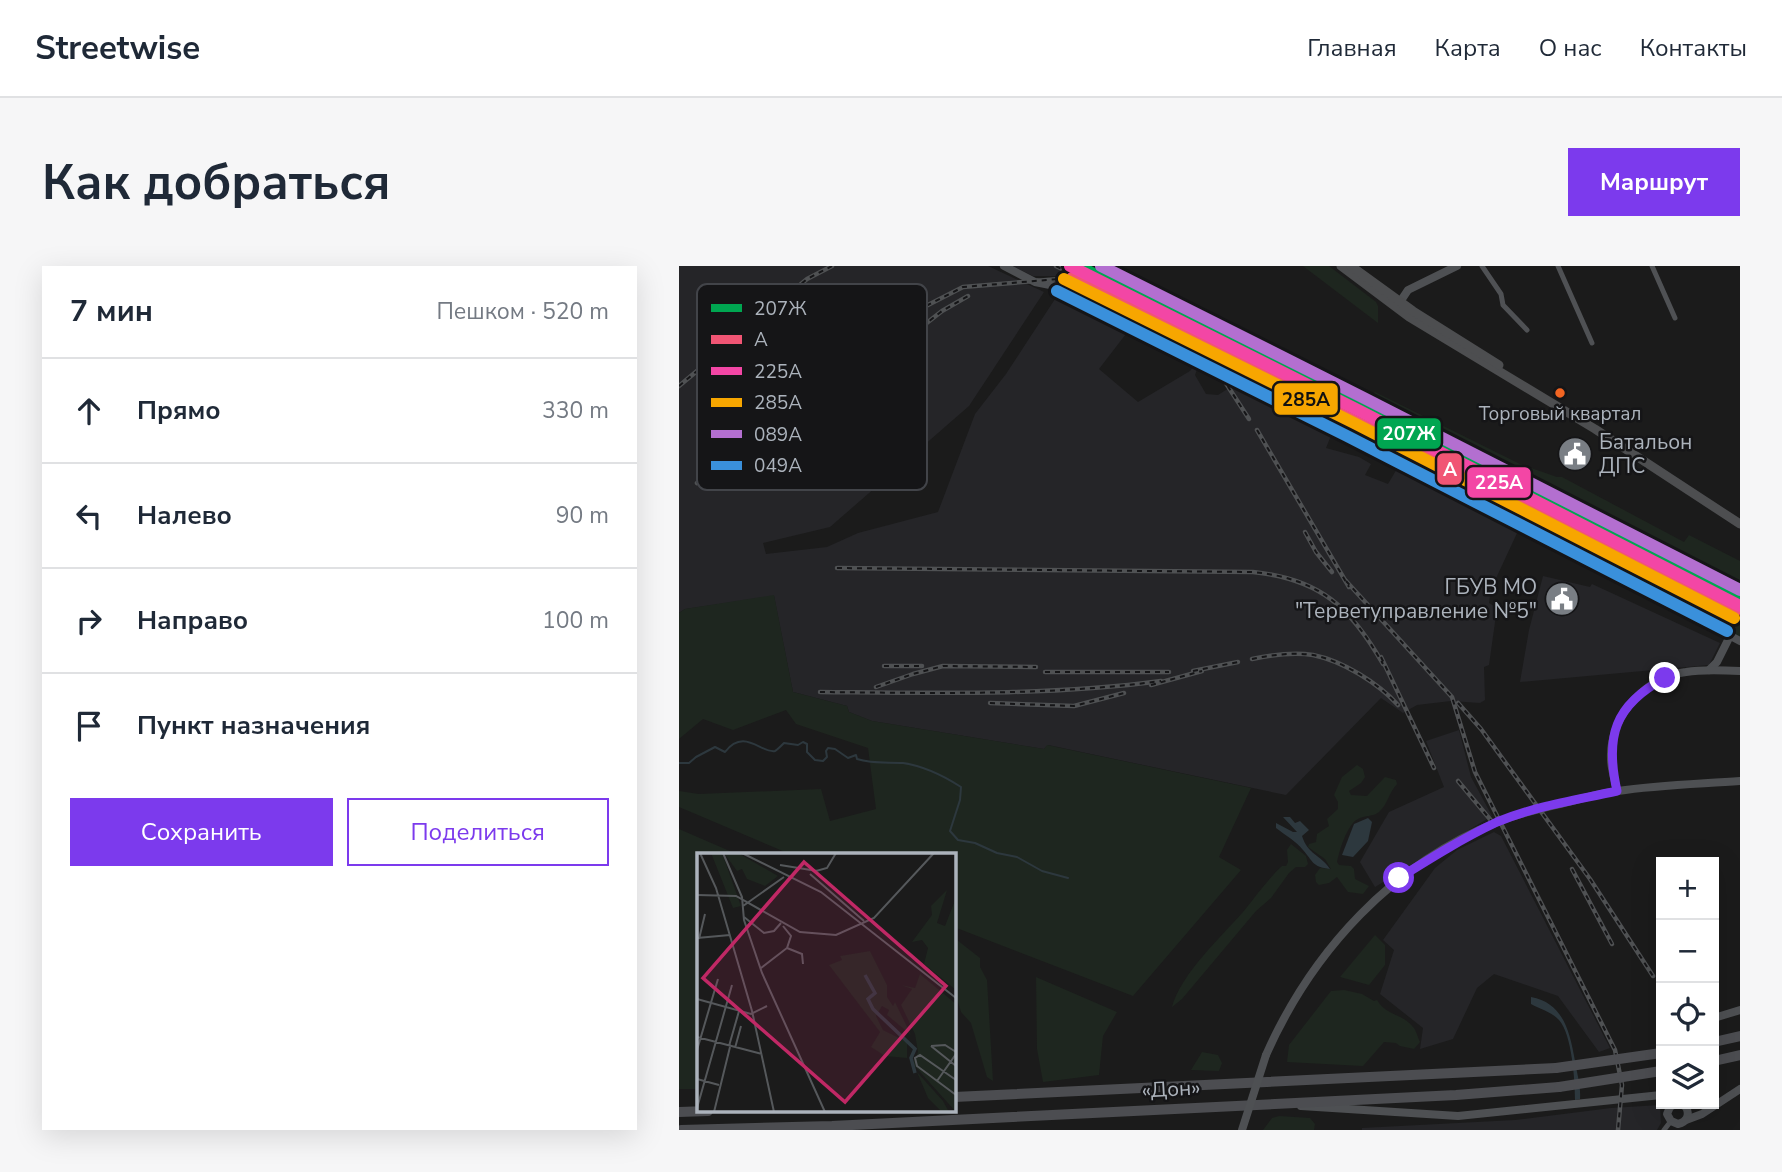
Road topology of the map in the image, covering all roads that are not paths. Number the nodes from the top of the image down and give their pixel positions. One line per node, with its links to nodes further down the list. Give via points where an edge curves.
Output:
1 (1004, 266): 14 (street, via 1035,282 1070,289 1510,506 1545,537)
2 (1341, 266): 8 (main road)
3 (1351, 266): 8 (main road)
4 (1457, 266): 8 (street, via 1410,289)
5 (1482, 266): 10 (street, via 1503,305)
6 (1557, 266): 11 (street)
7 (1652, 266): 9 (street)
8 (1398, 305): 12 (main road, via 1599,424); 13 (main road)
9 (1675, 318)
10 (1527, 330)
11 (1592, 343)
12 (1740, 518)
13 (1740, 524)
14 (1730, 636): 15 (street); 16 (street)
15 (1740, 641)
16 (1709, 670): 17 (street); 19 (street, via 1665,678 1630,704 1612,743)
17 (1740, 671)
18 (1740, 781): 19 (street)
19 (1617, 791): 40 (street, bridge, via 1499,821 1399,878 1359,914 1280,1024)
20 (1740, 1010): 21 (street)
21 (1719, 1016)
22 (1740, 1035): 23 (highway)
23 (1719, 1041)
24 (1656, 1054): 30 (highway, «Дон», bridge, via 1556,1068)
25 (1740, 1055): 26 (highway)
26 (1719, 1060)
27 (1656, 1073): 31 (highway, «Дон», bridge, via 1559,1087)
28 (1740, 1089): 36 (street)
29 (1656, 1096): 31 (street, via 1458,1116)
30 (955, 1097)
31 (1263, 1104): 39 (highway, «Дон»)
32 (1671, 1109): 38 (street, via 1667,1114)
33 (1685, 1109): 37 (street)
34 (697, 1111): 35 (highway)
35 (679, 1112)
36 (1702, 1114): 37 (street); 42 (street)
37 (1686, 1120): 38 (street)
38 (1671, 1121): 41 (street)
39 (681, 1130)
40 (1242, 1130)
41 (1664, 1130)
42 (1676, 1130)

